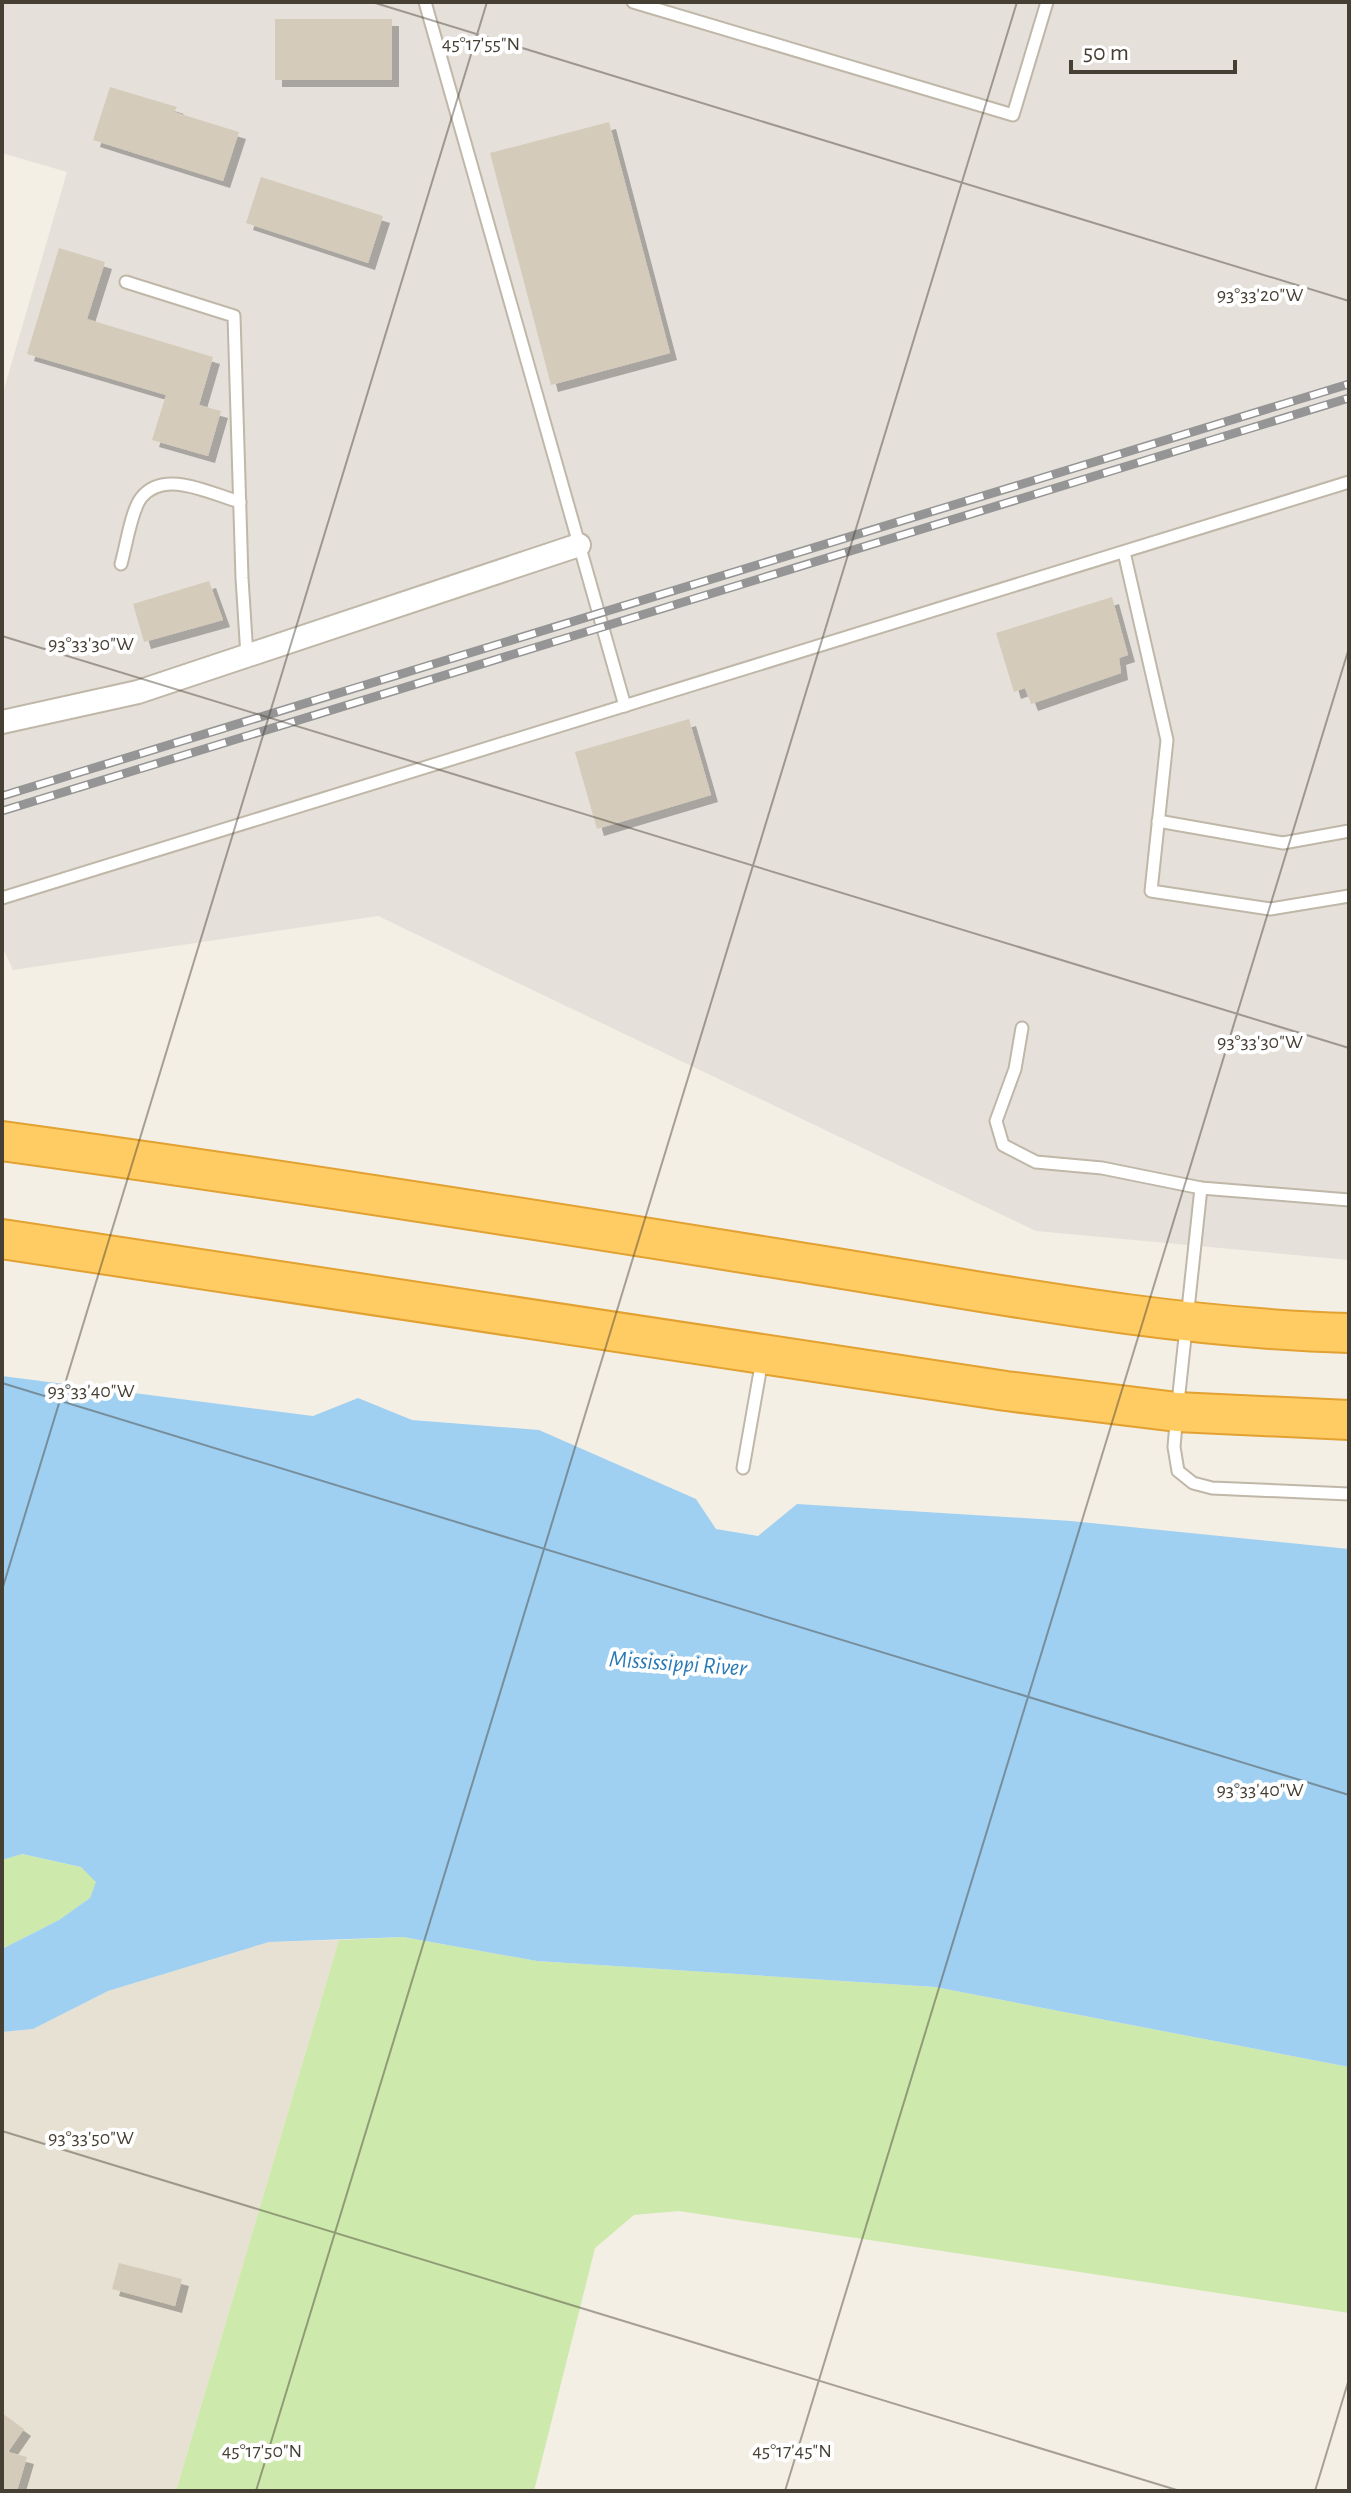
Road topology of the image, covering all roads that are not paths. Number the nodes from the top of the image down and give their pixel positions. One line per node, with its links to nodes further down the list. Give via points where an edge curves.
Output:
1 (425, 2): 7 (lane)
2 (633, 2): 3 (lane, via 1013,115)
3 (1047, 2)
4 (126, 282): 6 (lane, via 234,316)
5 (1349, 482): 8 (lane)
6 (240, 502): 9 (lane, via 168,482 154,487 140,499); 10 (lane)
7 (579, 545): 10 (street); 11 (lane)
8 (1124, 552): 11 (lane); 13 (lane, via 1167,740)
9 (121, 564)
10 (254, 655): 12 (street, via 138,692)
11 (625, 706): 16 (lane)
12 (2, 722)
13 (1158, 821): 14 (lane, via 1283,843); 15 (lane, via 1151,891 1270,909)
14 (1349, 831)
15 (1349, 896)
16 (2, 898)
17 (1022, 1028): 19 (lane, via 1015,1069 996,1121 1003,1145 1036,1162 1102,1168)
18 (2, 1141): 22 (highway)
19 (1201, 1188): 20 (lane); 22 (lane)
20 (1349, 1200)
21 (2, 1239): 24 (highway)
22 (1185, 1321): 23 (highway); 25 (lane)
23 (1349, 1333)
24 (763, 1356): 25 (highway); 27 (lane)
25 (1177, 1412): 26 (highway); 28 (lane, via 1175,1460 1178,1471 1193,1483)
26 (1349, 1420)
27 (743, 1468)
28 (1349, 1494)

